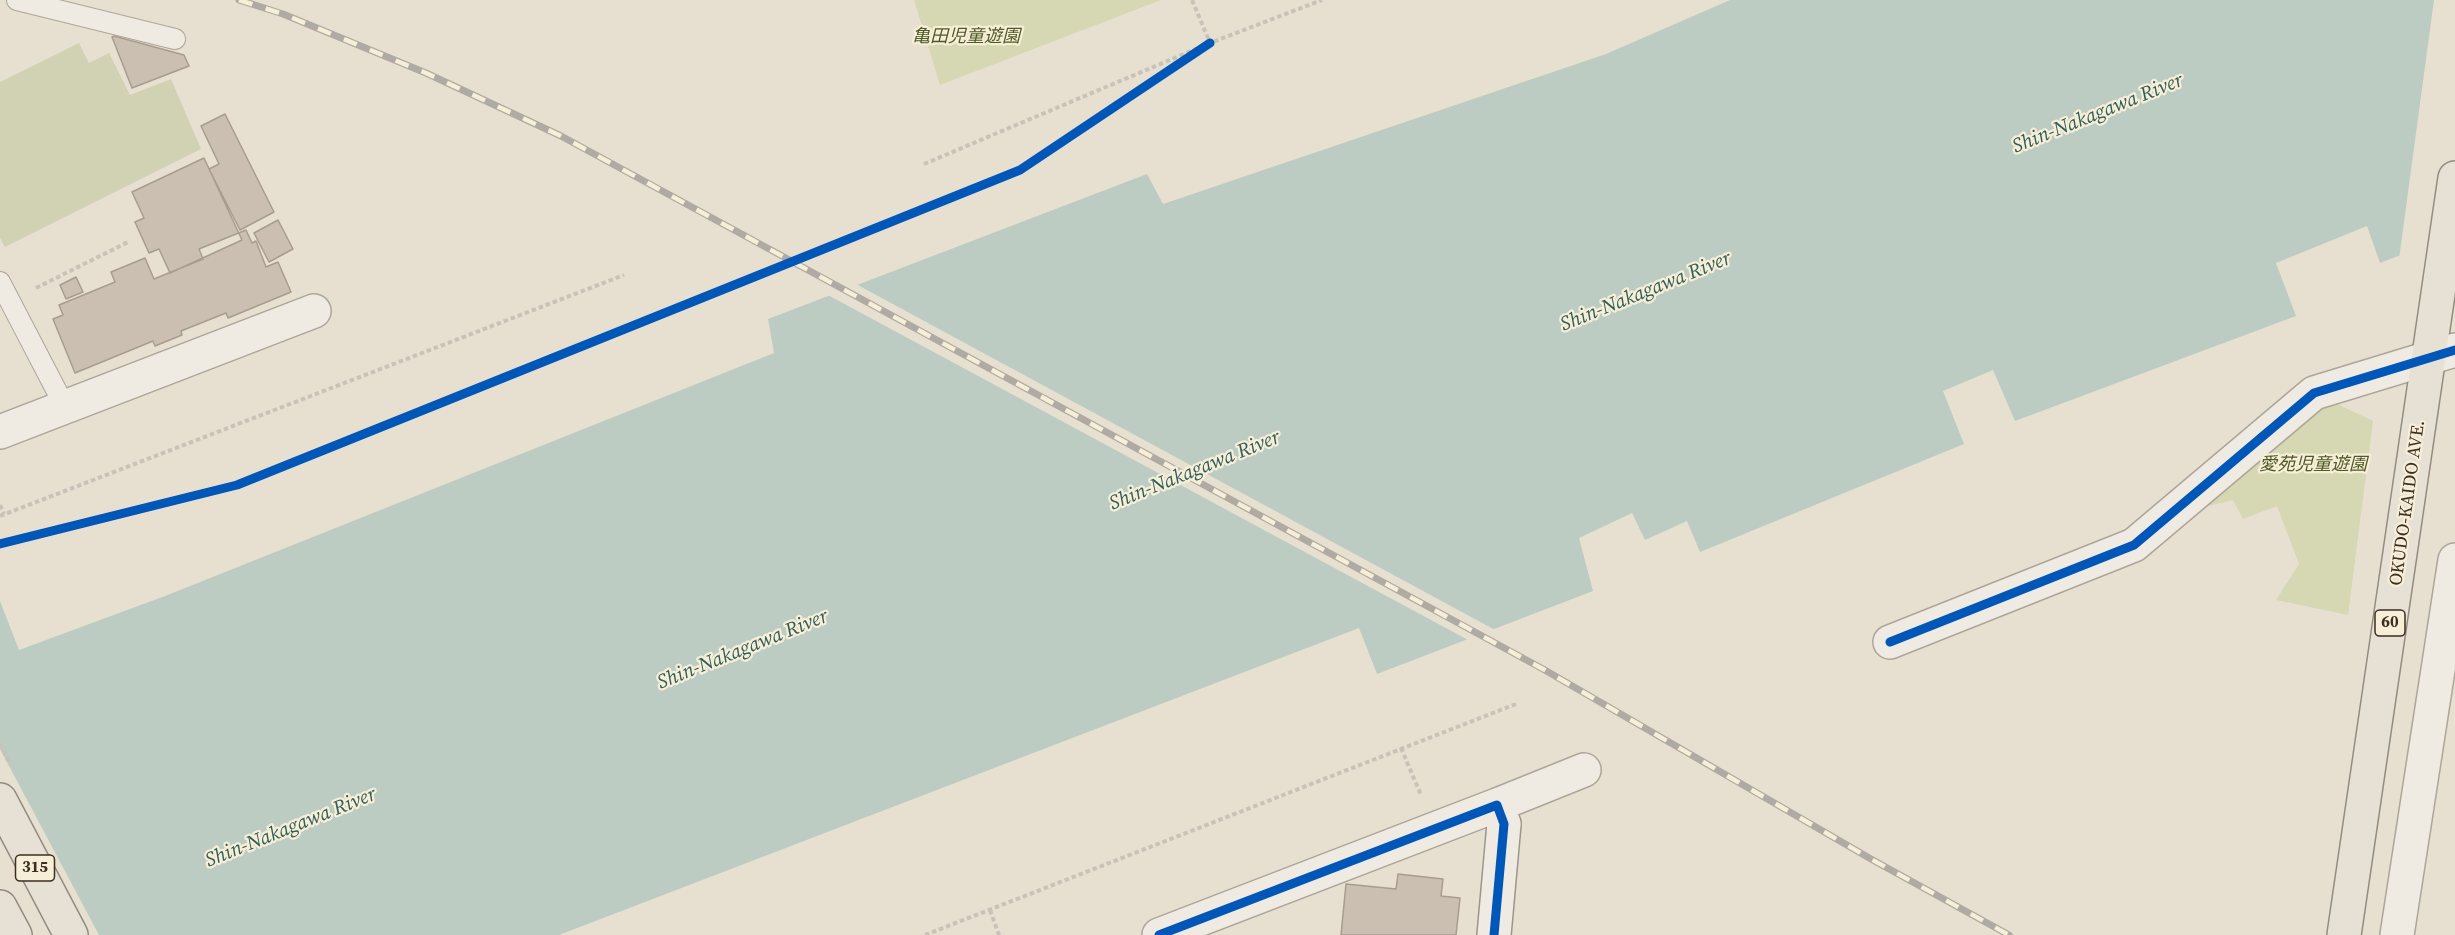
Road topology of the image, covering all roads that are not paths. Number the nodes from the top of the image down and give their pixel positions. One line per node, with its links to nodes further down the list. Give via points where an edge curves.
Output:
1 (18, 0): 2 (lane)
2 (176, 39)
3 (2455, 178): 6 (main road, OKUDO-KAIDO AVE. / 60, via 2436,311)
4 (0, 282): 7 (lane)
5 (314, 311): 7 (street)
6 (2442, 353): 10 (street, via 2314,393 2134,545); 19 (main road, OKUDO-KAIDO AVE. / 60)
7 (64, 405): 8 (street)
8 (0, 432)
9 (2455, 560): 20 (street)
10 (1890, 642)
11 (1584, 770): 13 (street)
12 (0, 800): 16 (main road, 315)
13 (1501, 814): 17 (street, via 1435,827); 18 (street)
14 (0, 908): 15 (main road)
15 (15, 935)
16 (70, 935)
17 (1159, 935)
18 (1494, 935)
19 (2344, 935)
20 (2397, 935)

